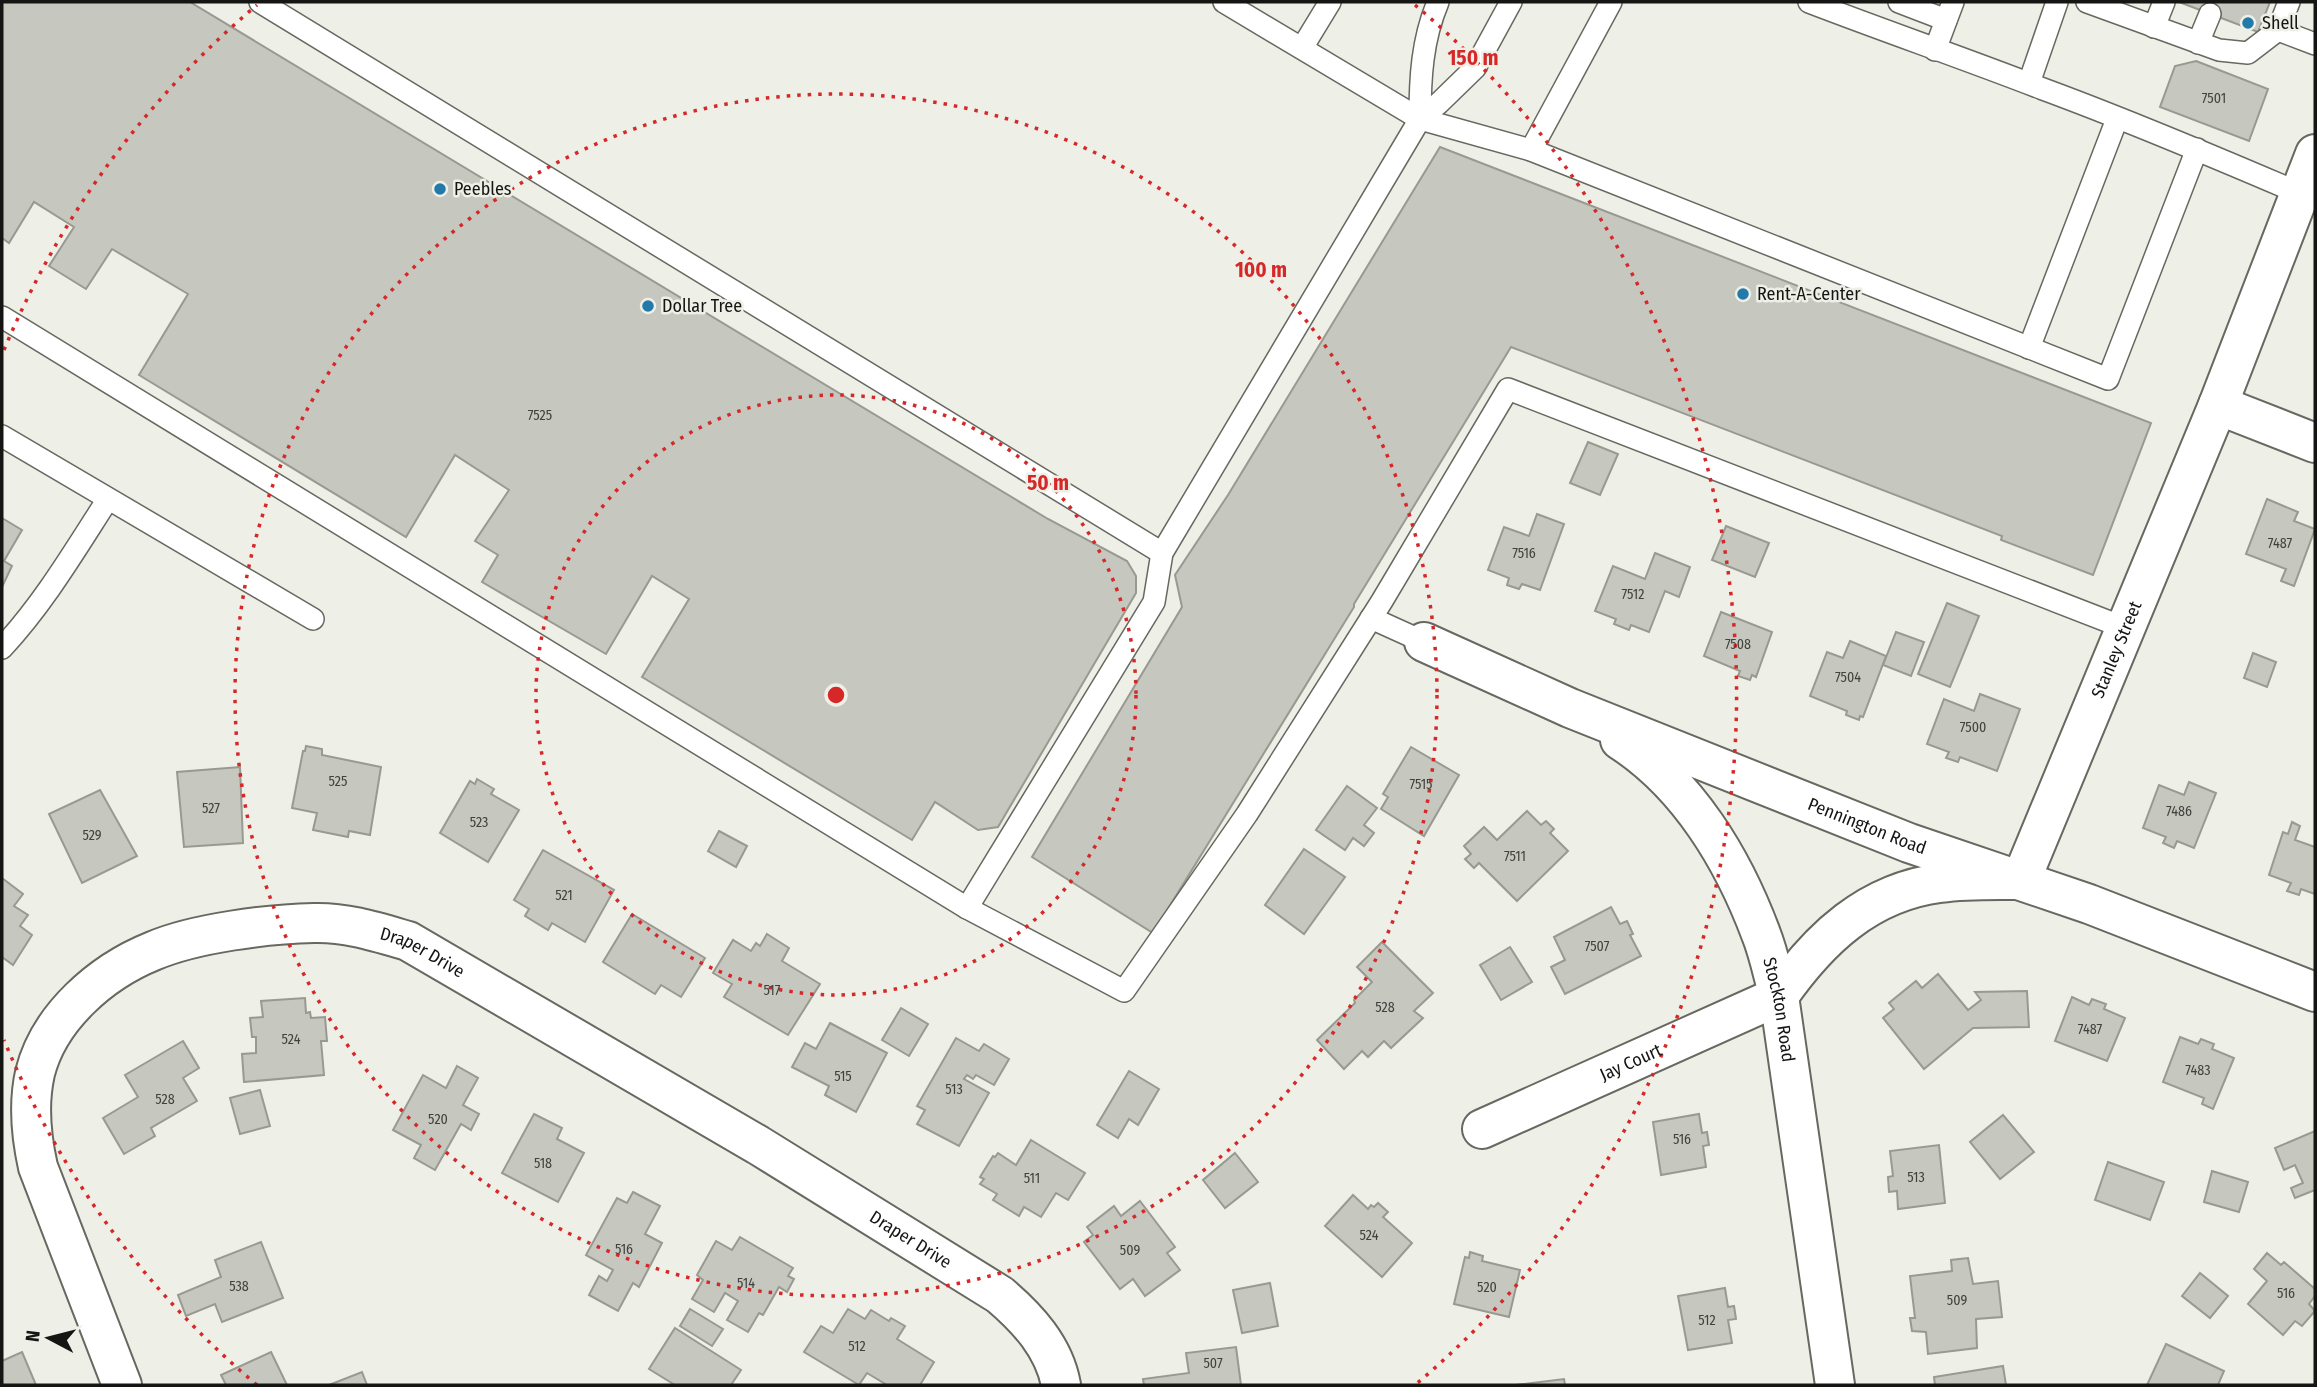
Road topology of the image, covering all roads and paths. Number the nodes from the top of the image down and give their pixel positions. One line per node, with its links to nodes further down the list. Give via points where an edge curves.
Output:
1 (260, 2): 35 (lane)
2 (1224, 2): 20 (lane)
3 (1330, 2): 20 (lane)
4 (1438, 2): 23 (lane, via 1420,70)
5 (1511, 2): 23 (lane, via 1475,68)
6 (1611, 2): 26 (lane)
7 (1809, 2): 21 (lane)
8 (1899, 2): 14 (lane)
9 (2057, 2): 22 (lane)
10 (2087, 2): 13 (lane)
11 (2164, 2): 16 (lane)
12 (2289, 2): 17 (lane)
13 (2116, 7): 16 (lane)
14 (1950, 11): 21 (lane)
15 (2210, 14): 18 (lane)
16 (2154, 27): 18 (lane)
17 (2278, 30): 18 (lane, via 2248,53); 19 (lane)
18 (2198, 43)
19 (2315, 44)
20 (1302, 48): 23 (lane)
21 (1935, 50): 22 (lane)
22 (2029, 83): 24 (lane)
23 (1420, 119): 26 (lane); 35 (lane)
24 (2117, 119): 25 (lane); 30 (lane)
25 (2197, 149): 28 (lane); 30 (lane, via 2108,379)
26 (1531, 150): 30 (lane)
27 (2315, 153): 28 (street, Stanley Street)
28 (2299, 193): 31 (street, Stanley Street)
29 (2, 317): 43 (lane)
30 (2029, 348)
31 (2217, 405): 33 (street); 38 (street, Stanley Street)
32 (2, 436): 34 (lane)
33 (2315, 443)
34 (108, 499): 37 (lane); 40 (lane, via 55,582)
35 (1162, 553): 43 (lane, via 1154,602)
36 (1371, 618): 38 (lane, via 1508,388); 39 (lane); 43 (lane, via 1247,814 1124,991)
37 (313, 619)
38 (2125, 628): 42 (street, Stanley Street)
39 (1424, 642): 41 (street, Pennington Road)
40 (2, 648)
41 (1570, 708): 42 (street, Pennington Road, via 1909,843); 45 (street, Stockton Road, via 1625,744 1675,786 1700,817 1735,874 1762,935)
42 (2021, 880): 44 (street, Pennington Road); 45 (street, via 1938,883 1897,894 1863,910 1826,938)
43 (967, 908)
44 (2315, 992)
45 (1779, 996): 46 (street, Jay Court); 49 (street, Stockton Road)
46 (1482, 1129)
47 (122, 1385): 48 (street, Draper Drive, via 38,1167 30,1102 36,1071 53,1031 80,997 118,968 188,939 316,923 357,927 408,941 758,1145 942,1259 1024,1315 1042,1339)
48 (1061, 1385)
49 (1835, 1385)

